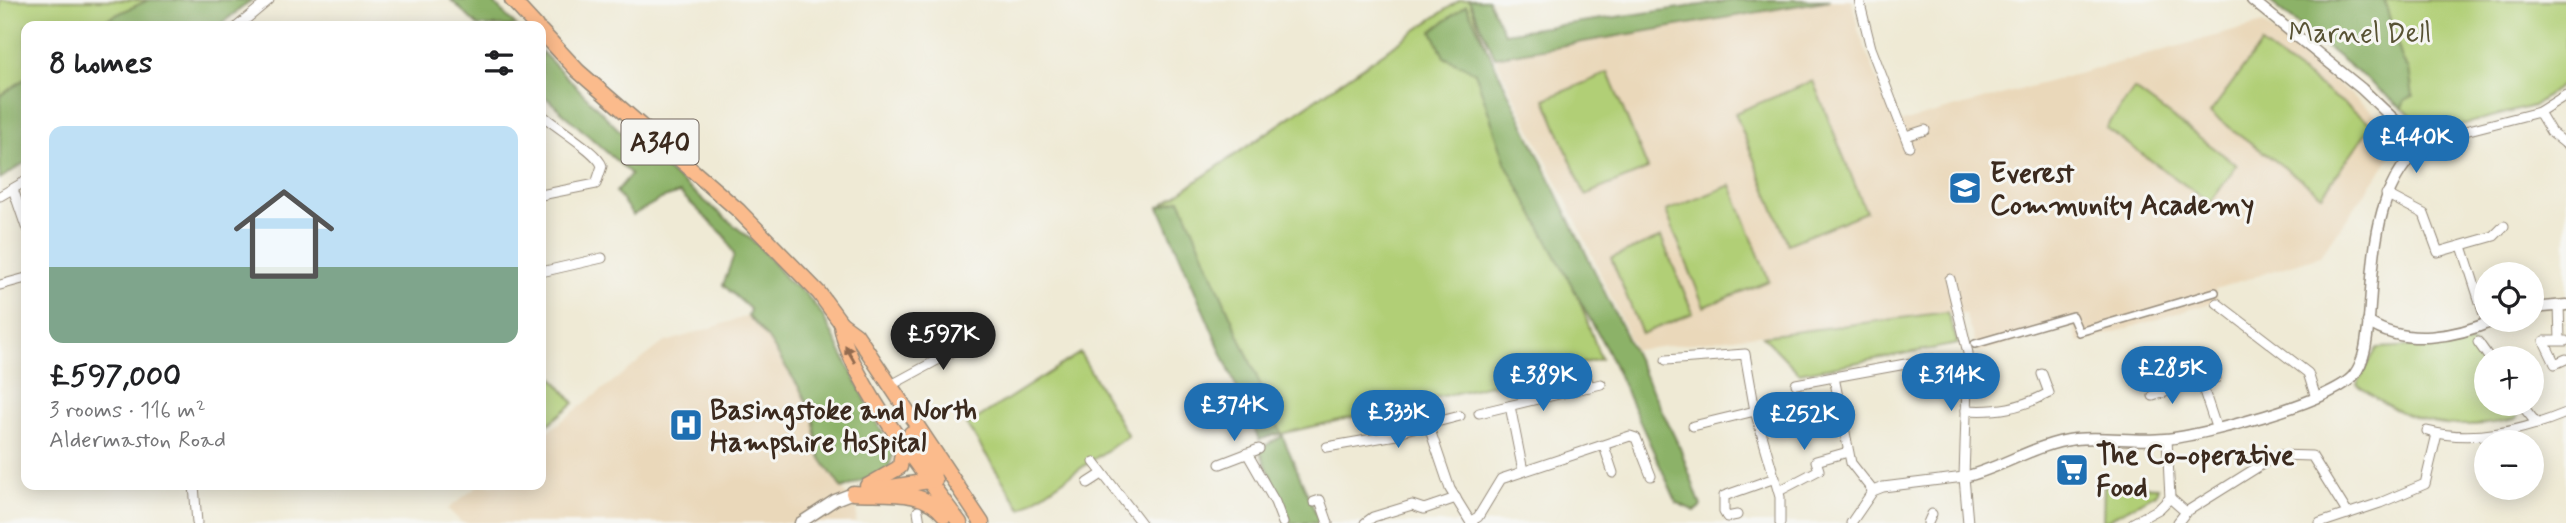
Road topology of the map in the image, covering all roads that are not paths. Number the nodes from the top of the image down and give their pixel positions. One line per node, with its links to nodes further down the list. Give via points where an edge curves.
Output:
1 (269, 0): 5 (street)
2 (512, 0): 6 (main road)
3 (1859, 0): 11 (street, via 1871,48 1908,141)
4 (2252, 0): 12 (street, via 2361,89)
5 (244, 21)
6 (531, 21)
7 (546, 36): 35 (main road, A340, via 578,71 738,210)
8 (2566, 95): 9 (street)
9 (2539, 113): 13 (street); 14 (street)
10 (546, 119): 18 (street, via 594,153 602,166 596,184)
11 (1925, 130)
12 (2409, 136): 13 (street); 15 (street)
13 (2426, 143): 15 (street)
14 (2566, 144)
15 (2410, 157): 19 (street)
16 (21, 184): 17 (street)
17 (13, 189): 20 (street); 21 (street)
18 (546, 194)
19 (2386, 194): 23 (street, via 2424,214 2438,252); 34 (street)
20 (0, 196)
21 (21, 212)
22 (2504, 226): 23 (street, via 2494,236)
23 (2462, 246): 26 (street)
24 (603, 258): 25 (street)
25 (546, 271)
26 (2474, 277)
27 (21, 279): 29 (street)
28 (1950, 279): 62 (street, via 1968,353)
29 (0, 285)
30 (2215, 292): 42 (street, via 2079,332 2072,316)
31 (2217, 303): 60 (street, via 2308,373)
32 (2562, 305): 33 (street); 40 (street)
33 (2544, 307)
34 (2368, 322): 37 (street); 39 (street)
35 (841, 323): 55 (main road, A340, via 856,334); 58 (main road, A340, one-way to 35, via 842,339)
36 (2474, 327): 37 (street, via 2444,336)
37 (2383, 332): 39 (street)
38 (978, 338): 55 (street)
39 (2368, 338): 60 (street, via 2353,376)
40 (2563, 341): 45 (street, via 2544,341 2554,364)
41 (2478, 342): 43 (street)
42 (1975, 344)
43 (2481, 346)
44 (1933, 359): 50 (street)
45 (2566, 359)
46 (1666, 360): 63 (street, via 1745,354)
47 (2158, 368): 57 (street)
48 (1586, 374): 56 (street)
49 (2042, 374): 62 (street, via 2049,393 2035,401 1997,412)
50 (1834, 377): 54 (street); 80 (street)
51 (2216, 378): 52 (street)
52 (2201, 382): 57 (street); 72 (street)
53 (1601, 384): 56 (street)
54 (1796, 384)
55 (893, 385): 58 (main road); 68 (main road, A340)
56 (1589, 387): 61 (street)
57 (2165, 392): 59 (street)
58 (873, 396): 77 (main road, A340)
59 (2153, 396)
60 (2316, 398): 72 (street)
61 (1510, 406): 64 (street); 84 (street)
62 (1966, 410): 89 (street)
63 (1755, 411): 71 (street); 90 (street)
64 (1479, 413)
65 (2566, 413): 70 (street)
66 (1460, 416): 69 (street)
67 (2531, 416): 70 (street)
68 (911, 420): 88 (main road, A340); 91 (main road, A340, via 911,434 934,473)
69 (1428, 424): 75 (street, via 1332,447); 97 (street)
70 (2537, 424): 74 (street, via 2487,436)
71 (1693, 426)
72 (2216, 427): 76 (street)
73 (2427, 431): 74 (street)
74 (2437, 434): 102 (street, via 2425,484)
75 (1333, 435)
76 (2167, 439): 89 (street, via 2074,439 2030,450); 98 (street)
77 (903, 444): 91 (main road, A340); 96 (main road, via 900,467)
78 (1604, 446): 84 (street); 85 (street); 87 (street, via 1636,438)
79 (1259, 449): 81 (street)
80 (1848, 452): 94 (street, via 1816,461 1819,470); 95 (street)
81 (1247, 453): 83 (street); 113 (street)
82 (1094, 462): 86 (street)
83 (1220, 464)
84 (1523, 471): 104 (street, via 1501,480)
85 (1614, 473)
86 (1102, 474): 92 (street); 112 (street)
87 (1651, 475)
88 (951, 476): 91 (main road); 111 (main road, A340)
89 (1965, 477): 95 (street, via 1899,482); 118 (street)
90 (1775, 478): 94 (street); 103 (street, via 1724,496 1727,517)
91 (929, 481): 96 (main road); 100 (main road); 110 (main road, A340)
92 (1088, 483)
93 (194, 490): 106 (street)
94 (1779, 491): 116 (street)
95 (1873, 491): 117 (street)
96 (853, 493): 100 (main road); 107 (street)
97 (1456, 498): 104 (street); 115 (street, via 1424,509 1412,505)
98 (2170, 498): 101 (street); 119 (street)
99 (1314, 502): 114 (street, via 1320,500)
100 (920, 503): 108 (street); 109 (main road, via 937,506)
101 (2186, 512): 102 (street, via 2277,454 2312,456); 105 (street)
102 (2348, 514): 120 (street)
103 (1737, 515)
104 (1471, 522)
105 (2178, 522)
106 (197, 523)
107 (800, 523)
108 (920, 523)
109 (951, 523)
110 (960, 523)
111 (982, 523)
112 (1141, 523)
113 (1283, 523)
114 (1328, 523)
115 (1365, 523)
116 (1780, 523)
117 (1852, 523)
118 (1968, 523)
119 (2133, 523)
120 (2320, 523)

